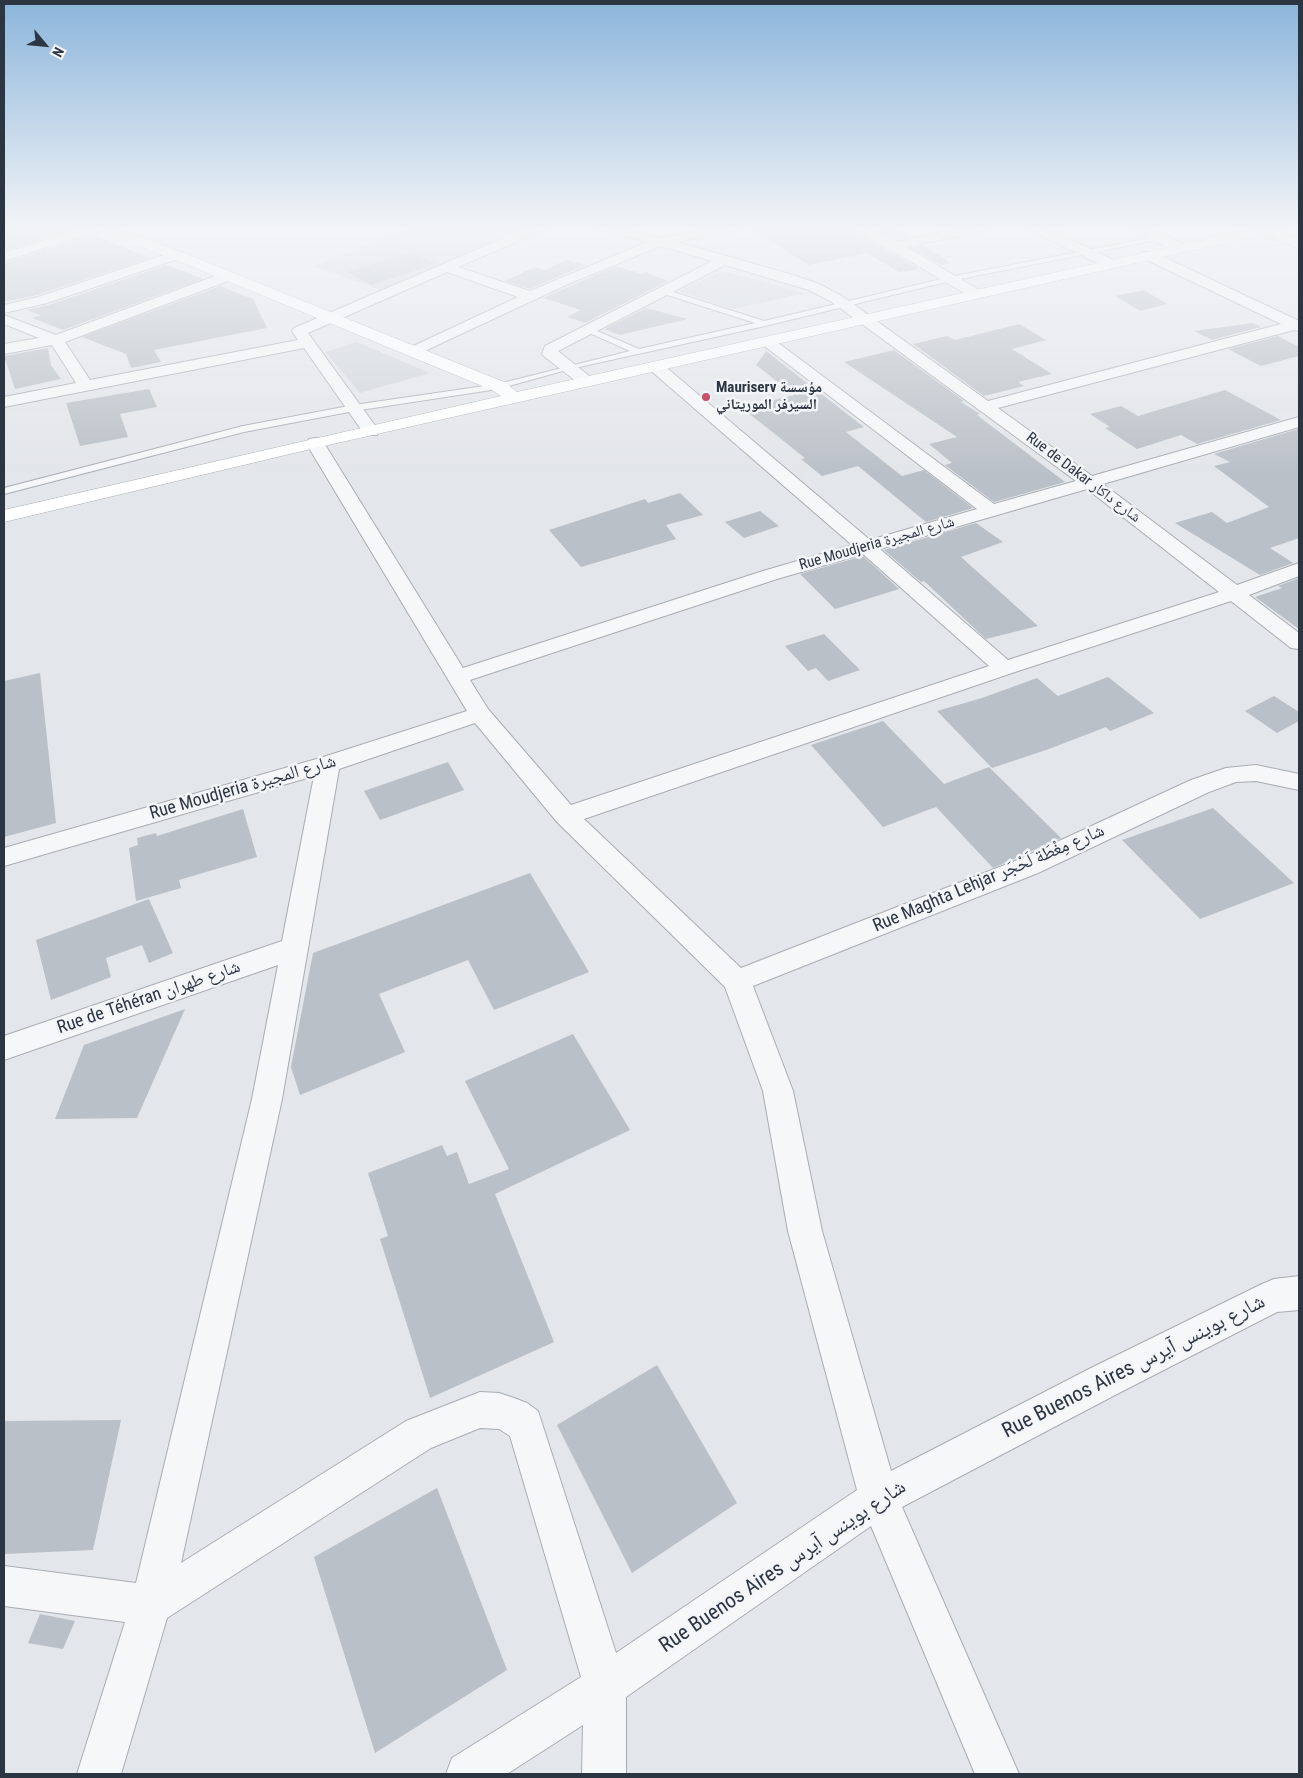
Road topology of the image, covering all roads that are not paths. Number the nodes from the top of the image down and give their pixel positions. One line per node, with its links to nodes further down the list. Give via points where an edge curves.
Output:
1 (139, 309): 17 (street)
2 (310, 309): 11 (main road)
3 (349, 309): 11 (street)
4 (503, 309): 21 (street)
5 (628, 309): 16 (street)
6 (719, 309): 14 (lane)
7 (829, 309): 14 (lane)
8 (851, 309): 13 (street, Rue de Dakar شارع داكار)
9 (908, 309): 13 (main road)
10 (1262, 309): 15 (street)
11 (330, 317): 19 (street, via 299,331); 21 (main road)
12 (4, 319): 17 (street)
13 (863, 319): 18 (main road); 30 (street, Rue de Dakar شارع داكار)
14 (765, 324): 22 (lane)
15 (1298, 326): 30 (street)
16 (588, 329): 22 (lane); 24 (street, via 549,350)
17 (56, 340): 20 (street); 26 (street)
18 (768, 342): 23 (main road); 37 (street)
19 (307, 343): 26 (street); 31 (street)
20 (4, 349)
21 (414, 351): 27 (main road)
22 (639, 352): 24 (lane)
23 (655, 366): 25 (main road); 39 (street)
24 (569, 367): 25 (street); 27 (lane)
25 (587, 382): 28 (main road)
26 (86, 386): 29 (street)
27 (498, 386): 28 (main road); 31 (lane)
28 (514, 398): 33 (main road)
29 (4, 402)
30 (987, 406): 35 (street, Rue de Dakar شارع داكار)
31 (354, 408): 33 (street); 36 (lane, via 243,429)
32 (1299, 422): 35 (street, Rue Moudjeria شارع المجيرة)
33 (371, 431): 34 (main road)
34 (315, 443): 38 (main road); 44 (street)
35 (1089, 482): 37 (street, Rue Moudjeria شارع المجيرة); 41 (street, Rue de Dakar شارع داكار)
36 (4, 491)
37 (991, 511): 39 (street, Rue Moudjeria شارع المجيرة)
38 (4, 516)
39 (866, 547): 43 (street); 44 (street, Rue Moudjeria شارع المجيرة)
40 (1299, 569): 41 (street)
41 (1235, 593): 42 (street, Rue de Dakar شارع داكار); 43 (street)
42 (1299, 643)
43 (1004, 668): 48 (street)
44 (457, 677): 45 (street)
45 (480, 714): 46 (street, Rue Moudjeria شارع المجيرة); 48 (street)
46 (328, 764): 49 (street, Rue Moudjeria شارع المجيرة); 50 (street)
47 (1299, 782): 51 (street, Rue Maghta Lehjar شارع مِغْطَة لَحْجَر, via 1256,773 1234,774 1200,786 1029,866)
48 (566, 816): 51 (street)
49 (4, 857)
50 (294, 948): 52 (street, Rue de Téhéran شارع طهران); 56 (street, via 267,1099)
51 (737, 981): 54 (street, via 778,1091 806,1232)
52 (4, 1048)
53 (1291, 1290): 54 (street, Rue Buenos Aires شارع بوينس آيرس, via 1104,1380)
54 (879, 1498): 57 (street, Rue Buenos Aires شارع بوينس آيرس); 61 (street)
55 (4, 1586): 56 (street)
56 (151, 1605): 57 (street, via 419,1434 480,1410 499,1411 525,1424); 58 (street)
57 (605, 1686): 59 (street, Rue Buenos Aires شارع بوينس آيرس); 60 (street)
58 (99, 1774)
59 (468, 1774)
60 (604, 1774)
61 (997, 1774)

